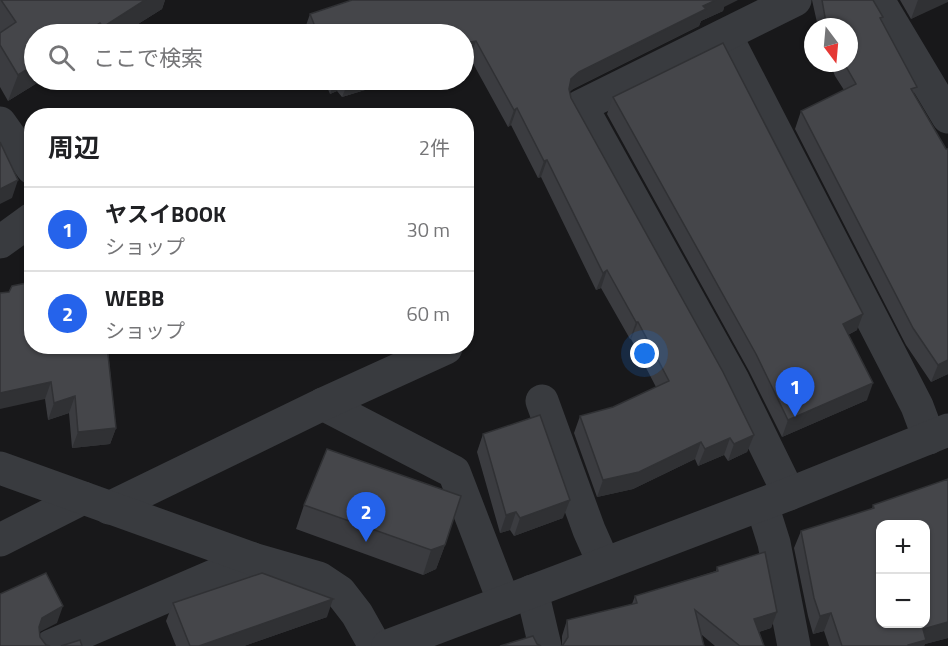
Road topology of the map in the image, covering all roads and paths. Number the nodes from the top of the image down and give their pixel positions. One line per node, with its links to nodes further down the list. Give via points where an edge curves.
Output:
1 (795, 0): 3 (street)
2 (878, 0): 4 (street)
3 (726, 36): 12 (street, via 917,406); 14 (street, via 581,106 733,380)
4 (948, 117)
5 (0, 123): 6 (street)
6 (24, 157)
7 (24, 225): 8 (street)
8 (0, 242)
9 (433, 354): 11 (street)
10 (542, 401): 18 (street)
11 (323, 404): 15 (street); 19 (street, via 454,472)
12 (938, 434): 14 (street)
13 (0, 468): 15 (street)
14 (776, 499): 18 (street); 24 (street, via 774,543)
15 (96, 503): 16 (street); 17 (street)
16 (0, 540)
17 (253, 559): 20 (street); 21 (street, via 319,578 340,592)
18 (604, 564): 19 (street)
19 (518, 597): 22 (street); 23 (street)
20 (51, 646)
21 (375, 646)
22 (388, 646)
23 (545, 646)
24 (794, 646)

